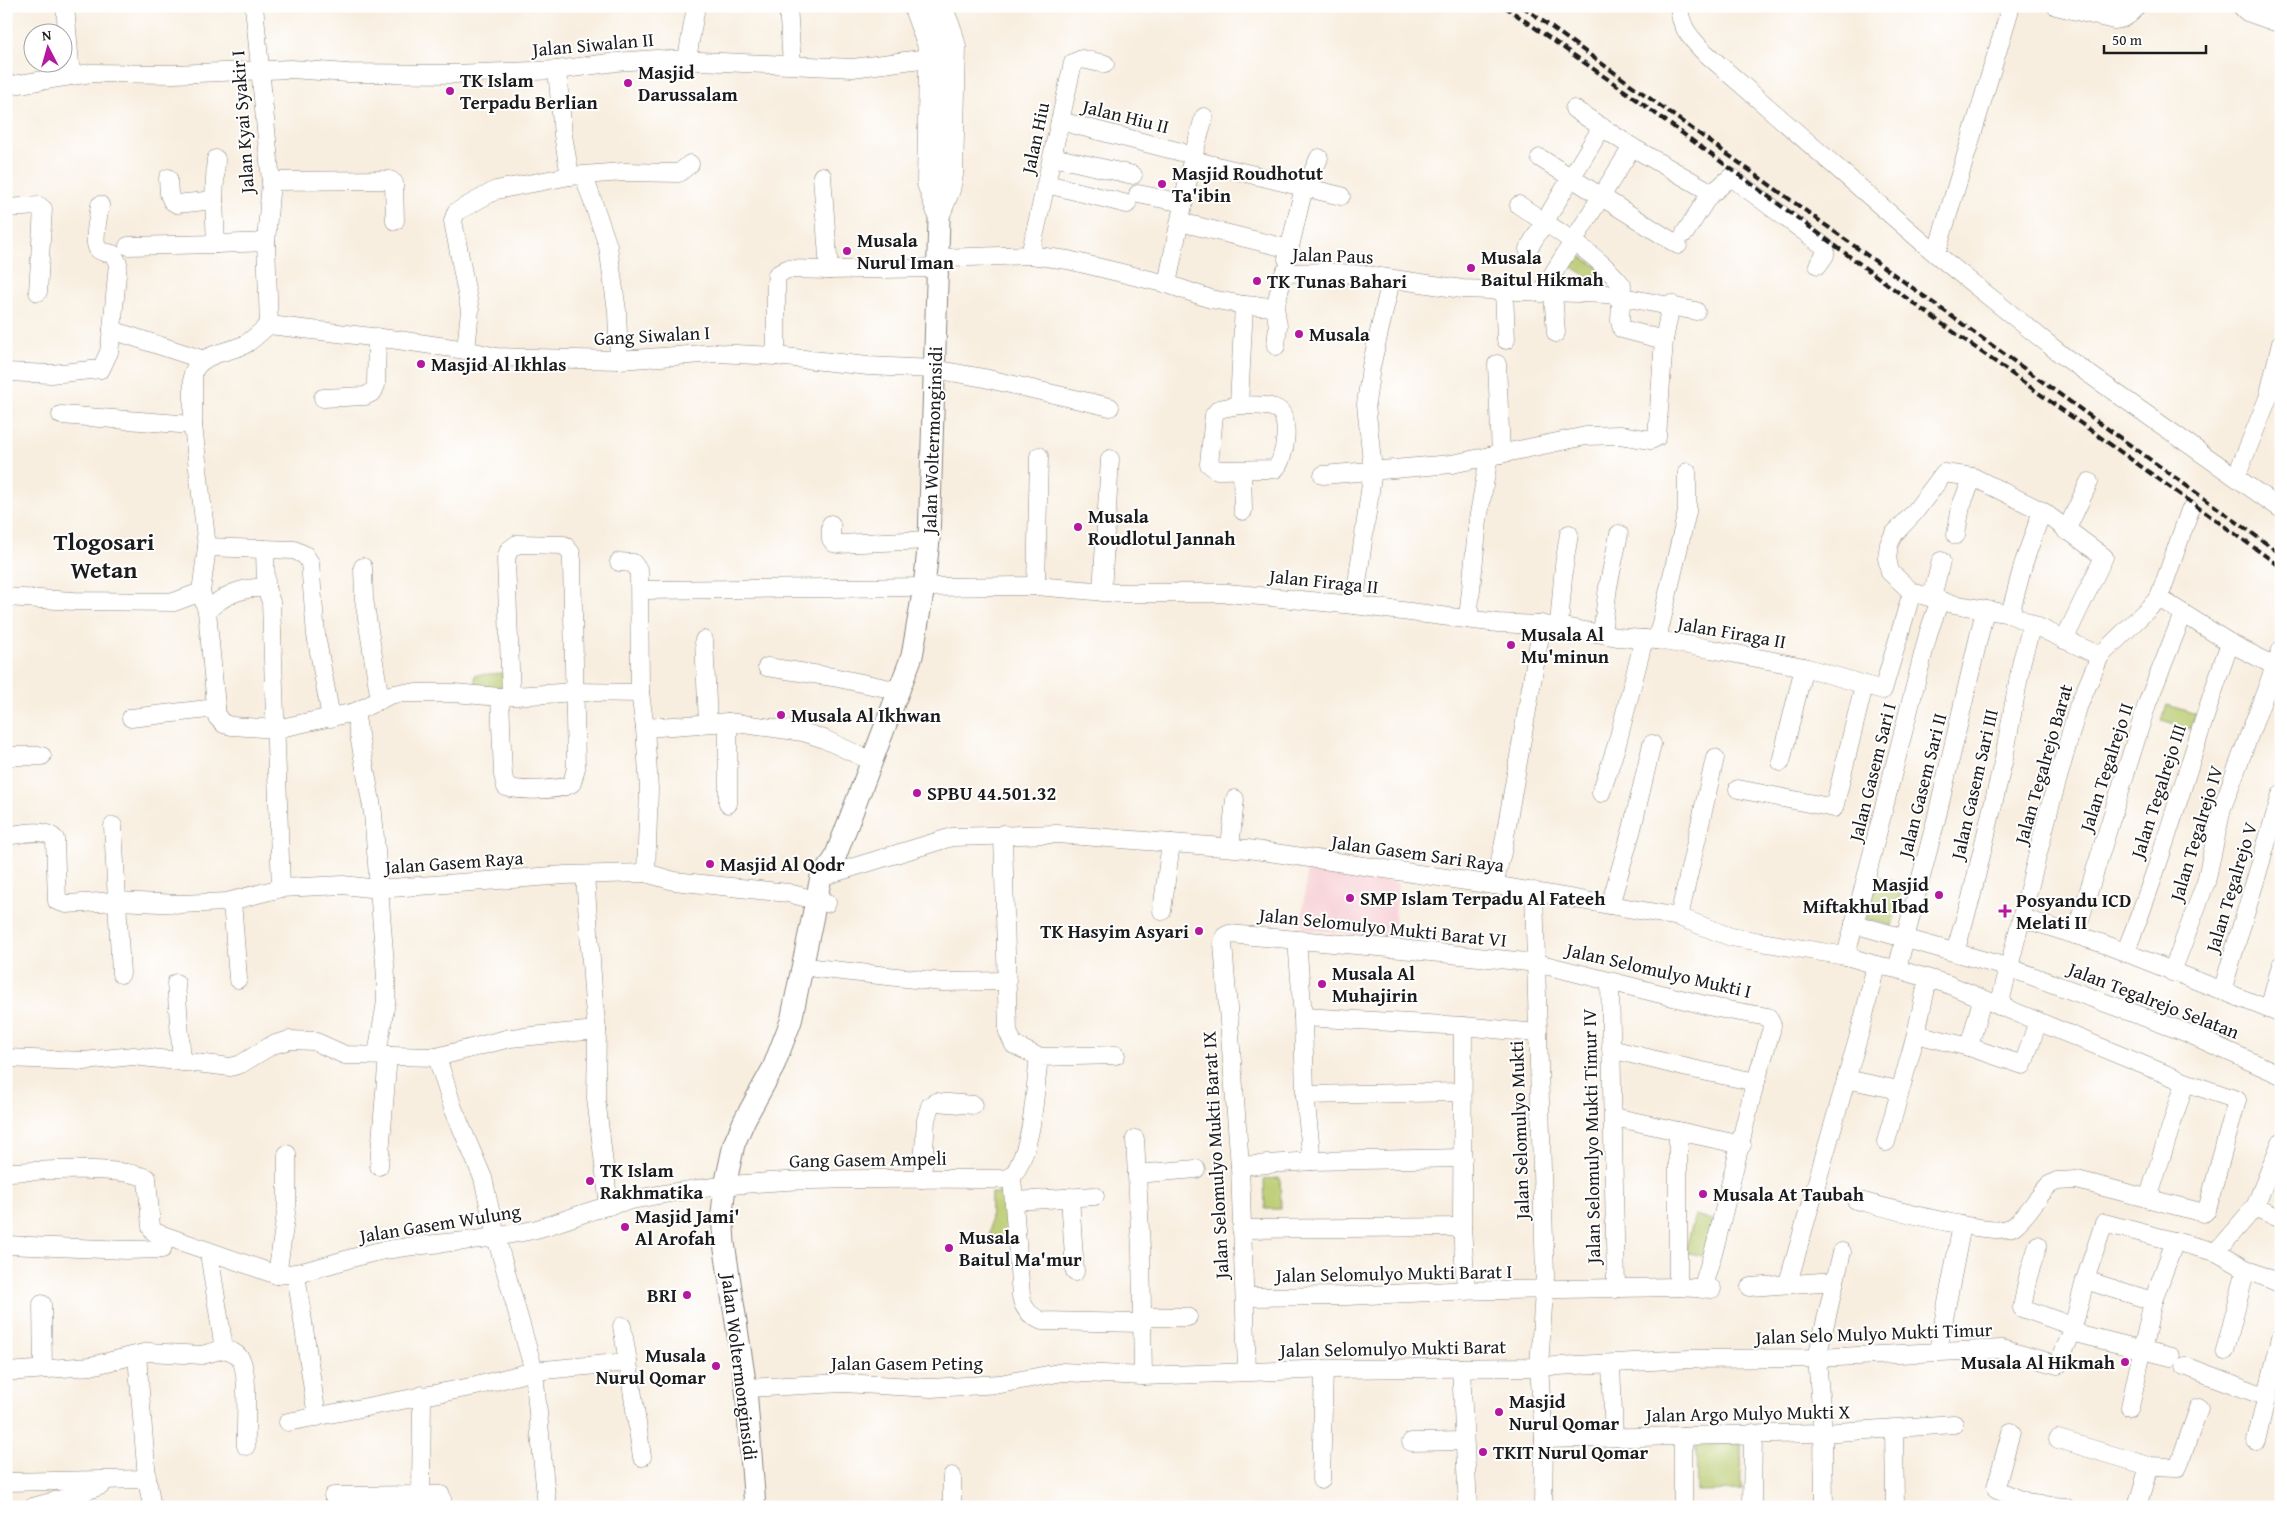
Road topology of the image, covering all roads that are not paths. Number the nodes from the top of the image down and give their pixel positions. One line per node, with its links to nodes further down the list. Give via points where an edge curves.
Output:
1 (65, 6): 20 (street)
2 (254, 6): 18 (street, Jalan Kyai Syakir I)
3 (696, 6): 15 (street)
4 (788, 6): 16 (street)
5 (912, 6): 14 (street)
6 (928, 6): 49 (main road, Jalan Woltermonginsidi, via 939,35 941,52)
7 (942, 6): 49 (street, via 953,31 958,67 954,174 951,190)
8 (1679, 6): 59 (street, via 1686,32 1702,50)
9 (2011, 6): 59 (street)
10 (2056, 6): 11 (street, via 2114,20 2128,16)
11 (2136, 6)
12 (2241, 6): 13 (street, via 2247,12)
13 (2281, 24)
14 (928, 58): 16 (street, Jalan Siwalan II, via 853,68); 49 (street, via 926,184)
15 (687, 59): 16 (street, Jalan Siwalan II); 19 (street, Jalan Siwalan II, via 657,58)
16 (792, 64)
17 (1105, 64): 24 (street, Jalan Hiu, via 1086,59 1074,62)
18 (260, 70): 19 (street, Jalan Siwalan II, via 454,74); 20 (street, Jalan Siwalan II); 38 (street, Jalan Kyai Syakir I)
19 (557, 70): 34 (street, via 563,135)
20 (71, 76): 21 (street, Jalan Siwalan II)
21 (6, 86)
22 (1574, 109): 25 (street)
23 (1204, 117): 27 (street)
24 (1060, 121): 27 (street, Jalan Hiu II); 28 (street, Jalan Hiu)
25 (1602, 127): 26 (street); 36 (street)
26 (1632, 147): 42 (street); 43 (street, via 1705,187)
27 (1187, 156): 40 (street, Jalan Hiu II); 45 (street)
28 (1053, 157): 33 (street); 39 (street, Jalan Hiu)
29 (1319, 158): 40 (street)
30 (1540, 158): 36 (street)
31 (216, 159): 44 (street)
32 (690, 164): 34 (street, via 679,172)
33 (1133, 175)
34 (577, 176): 82 (street, via 496,190 456,212 453,222 470,310); 86 (street, via 608,246 617,311)
35 (822, 176): 63 (street)
36 (1572, 177): 42 (street); 52 (street)
37 (168, 178): 44 (street, via 170,198 177,204)
38 (271, 181): 50 (street, via 390,180 394,183); 54 (street, Jalan Kyai Syakir I)
39 (1047, 184): 45 (street, via 1133,199); 60 (street, Jalan Hiu)
40 (1305, 187): 41 (street, Jalan Hiu II); 57 (street)
41 (1341, 196)
42 (1602, 196): 43 (street, via 1681,238); 53 (street)
43 (1708, 197): 62 (street, via 1731,177 1825,247)
44 (214, 200): 55 (street)
45 (1184, 203): 51 (street)
46 (100, 205): 76 (street, via 96,247 113,254 118,260)
47 (1519, 206): 52 (street)
48 (6, 208): 68 (street, via 38,206 43,209)
49 (939, 214): 61 (main road, Jalan Woltermonginsidi)
50 (394, 221)
51 (1180, 222): 57 (street); 66 (street)
52 (1544, 223): 53 (street); 58 (street)
53 (1574, 241): 69 (street); 70 (street, via 1613,273 1622,285)
54 (266, 242): 55 (street); 75 (street, Jalan Kyai Syakir I)
55 (216, 244): 56 (street)
56 (128, 246)
57 (1290, 249): 64 (street)
58 (1528, 250)
59 (1936, 254): 103 (street, via 2062,355)
60 (1030, 255): 61 (street); 66 (street, via 1068,260)
61 (938, 263): 63 (street); 88 (main road, Jalan Woltermonginsidi)
62 (1818, 265)
63 (829, 270): 84 (street, via 788,269 777,275)
64 (1284, 273): 65 (street, Jalan Paus, via 1337,273); 73 (street, Jalan Paus)
65 (1391, 280): 67 (street, Jalan Paus, via 1462,289); 99 (street, via 1366,404)
66 (1167, 284): 72 (street)
67 (1504, 290): 69 (street, Jalan Paus); 79 (street)
68 (38, 292)
69 (1547, 293): 70 (street, Jalan Paus); 77 (street)
70 (1623, 296): 71 (street, Jalan Paus); 80 (street, via 1622,330)
71 (1671, 304): 74 (street, Jalan Paus); 80 (street)
72 (1244, 306): 73 (street); 91 (street)
73 (1275, 307): 81 (street, via 1278,326)
74 (1696, 311)
75 (269, 325): 78 (street, Gang Siwalan I); 85 (street, via 243,345)
76 (112, 330): 85 (street); 89 (street, via 109,352 101,370 51,374)
77 (1556, 333)
78 (377, 337): 82 (street, Gang Siwalan I); 90 (street, via 373,392 365,396)
79 (1506, 340)
80 (1664, 340): 95 (street, via 1657,437 1651,440 1620,435 1586,436)
81 (1276, 346)
82 (466, 350): 86 (street, Gang Siwalan I, via 496,357)
83 (2279, 354): 103 (street, via 2268,398)
84 (776, 356): 86 (street, Gang Siwalan I, via 717,353); 88 (street, Gang Siwalan I)
85 (204, 360): 94 (street, via 193,373)
86 (619, 360)
87 (1498, 364): 95 (street)
88 (934, 369): 92 (street, Gang Siwalan I); 114 (main road, Jalan Woltermonginsidi)
89 (6, 372)
90 (323, 398)
91 (1238, 405): 98 (street, via 1219,410 1214,415 1209,459 1211,467 1217,470); 98 (street, via 1272,407 1279,410 1286,421 1283,457 1279,466 1269,471)
92 (1110, 407)
93 (61, 415): 94 (street)
94 (193, 425): 115 (street)
95 (1495, 455): 99 (street, via 1452,464); 134 (street, via 1478,520)
96 (1039, 456): 120 (street)
97 (1110, 459): 124 (street)
98 (1242, 470): 107 (street)
99 (1373, 470): 101 (street); 130 (street)
100 (1687, 472): 139 (street, via 1687,512)
101 (1323, 475)
102 (1973, 477): 108 (street); 113 (street); 125 (street, via 1944,473 1894,534 1887,558 1890,572)
103 (2236, 477): 105 (street)
104 (2089, 482): 110 (street)
105 (2281, 509)
106 (2190, 510): 128 (street, Jalan Tegalrejo Barat)
107 (1243, 511)
108 (2042, 511): 110 (street); 132 (street)
109 (831, 524): 114 (street, via 831,539 838,544)
110 (2066, 531): 140 (street, via 2104,559)
111 (1569, 534): 135 (street)
112 (1619, 534): 137 (street)
113 (1956, 535)
114 (928, 540): 121 (main road, Jalan Woltermonginsidi)
115 (207, 546): 116 (street); 129 (street)
116 (265, 549): 122 (street); 155 (street, via 294,550 305,555 310,563 316,635)
117 (1941, 561): 127 (street, Jalan Gasem Sari I)
118 (619, 562): 123 (street, via 637,565)
119 (363, 567): 151 (street, via 364,599)
120 (1036, 586): 121 (street, Jalan Firaga II); 124 (street, Jalan Firaga II)
121 (924, 587): 123 (street, Jalan Firaga II); 147 (main road, Jalan Woltermonginsidi, via 912,656)
122 (266, 588): 129 (street, via 228,594 218,600); 159 (street, via 271,602)
123 (640, 590): 149 (street)
124 (1102, 592): 130 (street, Jalan Firaga II, via 1227,593)
125 (1912, 592): 127 (street); 146 (street, Jalan Firaga II, via 1883,690)
126 (6, 597): 129 (street)
127 (1936, 598): 131 (street); 190 (street, Jalan Gasem Sari I)
128 (2159, 598): 133 (street); 142 (street, Jalan Tegalrejo Barat)
129 (204, 602): 152 (street)
130 (1354, 605): 134 (street, Jalan Firaga II)
131 (1985, 610): 132 (street); 193 (street, Jalan Gasem Sari II, via 1936,820)
132 (2010, 614): 136 (street)
133 (2183, 614): 141 (street); 191 (street, Jalan Tegalrejo II, via 2148,704)
134 (1468, 619): 135 (street, Jalan Firaga II)
135 (1550, 625): 137 (street, Jalan Firaga II); 179 (street)
136 (2032, 625): 140 (street); 195 (street, Jalan Gasem Sari III, via 2022,660 2004,758)
137 (1602, 633): 139 (street, Jalan Firaga II)
138 (704, 640): 157 (street)
139 (1650, 640): 145 (street, Jalan Firaga II); 167 (street)
140 (2064, 640): 142 (street)
141 (2230, 643): 143 (street); 196 (street, Jalan Tegalrejo III)
142 (2100, 656): 189 (street, Jalan Tegalrejo Barat, via 2078,706)
143 (2279, 662): 204 (street, Jalan Tegalrejo IV, via 2222,808 2206,882)
144 (767, 667): 147 (street)
145 (1804, 667): 146 (street, Jalan Firaga II); 165 (street)
146 (1864, 684): 166 (street, via 1834,808)
147 (900, 691): 164 (main road, Jalan Woltermonginsidi)
148 (575, 692): 149 (street); 150 (street); 150 (street, via 576,768 572,783 560,788 506,787); 150 (street, via 571,553 564,545 517,544 509,550 506,559)
149 (640, 693): 158 (street)
150 (505, 696): 151 (street, via 422,692 400,693)
151 (380, 700): 153 (street)
152 (216, 708): 154 (street); 159 (street, via 217,717 224,724)
153 (355, 712): 155 (street); 181 (street, via 373,813)
154 (131, 718)
155 (331, 718): 159 (street)
156 (728, 722): 157 (street); 164 (street, via 803,732); 170 (street)
157 (708, 723): 158 (street)
158 (645, 728): 177 (street, via 649,789)
159 (276, 729): 180 (street)
160 (1652, 744): 186 (street)
161 (6, 756): 162 (street)
162 (42, 756)
163 (1715, 758): 188 (street)
164 (872, 762): 176 (main road, Jalan Woltermonginsidi)
165 (1781, 762)
166 (1738, 789)
167 (1601, 793)
168 (2281, 795): 211 (street, Jalan Tegalrejo V)
169 (1235, 799): 174 (street)
170 (728, 804)
171 (113, 826): 184 (street)
172 (1003, 834): 175 (street, Jalan Gasem Sari Raya, via 1057,834); 176 (street, Jalan Gasem Sari Raya, via 952,836); 208 (street)
173 (6, 836): 184 (street, Jalan Gasem Raya, via 44,832 52,835 55,839 57,901 66,904)
174 (1230, 840): 175 (street, Jalan Gasem Sari Raya); 179 (street, Jalan Gasem Sari Raya)
175 (1171, 843): 187 (street)
176 (829, 870): 185 (main road, Jalan Woltermonginsidi)
177 (646, 873): 178 (street, Jalan Gasem Raya); 185 (street, Jalan Gasem Raya, via 674,881 788,893)
178 (585, 875): 181 (street, Jalan Gasem Raya); 218 (street)
179 (1494, 885): 182 (street, Jalan Gasem Sari Raya)
180 (281, 888): 181 (street, Jalan Gasem Raya, via 343,885); 183 (street, Jalan Gasem Raya)
181 (378, 889): 223 (street, via 386,977)
182 (1534, 891): 186 (street, Jalan Gasem Sari Raya); 198 (street, Jalan Selomulyo Mukti)
183 (232, 900): 184 (street, Jalan Gasem Raya, via 180,904); 206 (street)
184 (118, 902): 205 (street)
185 (821, 902): 201 (main road, Jalan Woltermonginsidi); 253 (main road, Jalan Woltermonginsidi, via 791,1021 773,1068 734,1144)
186 (1610, 905): 188 (street, Jalan Gasem Sari Raya)
187 (1162, 911)
188 (1679, 917): 197 (street, Jalan Gasem Sari Raya, via 1731,937)
189 (2022, 918): 191 (street); 202 (street, Jalan Tegalrejo Barat)
190 (1854, 924): 193 (street, Jalan Tegalrejo Selatan); 197 (street, Jalan Gasem Sari I)
191 (2075, 935): 196 (street)
192 (1225, 936): 194 (street, Jalan Selomulyo Mukti Barat VI, via 1234,934); 247 (street, Jalan Selomulyo Mukti Barat IX)
193 (1904, 939): 195 (street, Jalan Tegalrejo Selatan); 203 (street, Jalan Gasem Sari II)
194 (1296, 940): 198 (street, Jalan Selomulyo Mukti Barat VI); 215 (street)
195 (1955, 952): 202 (street, Jalan Tegalrejo Selatan)
196 (2126, 953): 204 (street)
197 (1846, 956): 200 (street, Jalan Gasem Sari Raya)
198 (1537, 963): 209 (street, Jalan Selomulyo Mukti I); 219 (street, Jalan Selomulyo Mukti)
199 (2281, 965): 214 (street)
200 (1876, 966): 203 (street, Jalan Gasem Sari Raya); 230 (street)
201 (815, 968): 208 (street, via 942,982); 253 (main road, Jalan Woltermonginsidi, via 794,1053)
202 (2010, 968): 213 (street, Jalan Tegalrejo Barat); 229 (street, Jalan Tegalrejo Selatan, via 2185,1032)
203 (1897, 969): 207 (street, Jalan Gasem Sari Raya)
204 (2172, 972): 211 (street)
205 (121, 974)
206 (238, 979)
207 (1928, 979): 212 (street, Jalan Gasem Sari Raya); 220 (street)
208 (1007, 981): 226 (street, via 1010,1040)
209 (1610, 982): 222 (street, Jalan Selomulyo Mukti Timur IV); 231 (street, Jalan Selomulyo Mukti I, via 1764,1016 1770,1020 1771,1031)
210 (176, 983): 228 (street)
211 (2222, 991): 214 (street)
212 (1982, 1000): 213 (street, Jalan Gasem Sari Raya); 221 (street)
213 (1999, 1006): 216 (street, Jalan Gasem Sari Raya)
214 (2275, 1012)
215 (1303, 1017): 217 (street); 235 (street)
216 (2038, 1021): 221 (street, via 2023,1065); 232 (street, Jalan Gasem Sari Raya)
217 (1462, 1026): 219 (street); 234 (street)
218 (597, 1030): 225 (street, via 510,1038); 259 (street, via 596,1098)
219 (1536, 1033): 284 (street, Jalan Selomulyo Mukti, via 1540,1074)
220 (1916, 1034): 221 (street); 233 (street)
221 (1969, 1048)
222 (1611, 1049): 231 (street); 237 (street, Jalan Selomulyo Mukti Timur IV)
223 (382, 1054): 225 (street); 228 (street, via 345,1055 314,1041 290,1040 272,1045 231,1067); 246 (street)
224 (1116, 1055): 226 (street)
225 (437, 1057): 266 (street, via 452,1108 483,1178)
226 (1039, 1057): 251 (street, via 1026,1150)
227 (6, 1058): 228 (street, via 84,1061 133,1056)
228 (182, 1062)
229 (2281, 1075)
230 (1846, 1079): 233 (street); 279 (street)
231 (1756, 1082): 241 (street)
232 (2185, 1082): 256 (street); 256 (street, Jalan Gasem Sari Raya, via 2235,1098 2238,1102 2207,1210 2201,1213)
233 (1899, 1090): 240 (street)
234 (1462, 1092): 235 (street); 244 (street)
235 (1305, 1096): 245 (street)
236 (974, 1105): 252 (street, via 936,1102 930,1106)
237 (1614, 1117): 238 (street); 283 (street, Jalan Selomulyo Mukti Timur IV)
238 (1678, 1131): 241 (street); 281 (street)
239 (1135, 1139): 250 (street)
240 (1886, 1142)
241 (1742, 1144): 281 (street, Jalan Selomulyo Mukti Barat I, via 1707,1289)
242 (2280, 1148): 260 (street)
243 (287, 1154): 276 (street, via 287,1206)
244 (1463, 1158): 245 (street); 263 (street)
245 (1312, 1162): 247 (street)
246 (379, 1166)
247 (1240, 1166): 264 (street, Jalan Selomulyo Mukti Barat IX)
248 (1196, 1169): 250 (street)
249 (6, 1172): 265 (street, Jalan Gasem Wulung, via 65,1170 112,1172 147,1178 151,1227)
250 (1137, 1174): 290 (street)
251 (1012, 1177): 252 (street, Gang Gasem Ampeli); 258 (street)
252 (922, 1179): 253 (street, Gang Gasem Ampeli)
253 (731, 1184): 259 (street, Jalan Gasem Wulung); 311 (main road, Jalan Woltermonginsidi)
254 (1096, 1196): 255 (street)
255 (1070, 1197): 258 (street); 274 (street)
256 (2148, 1199): 262 (street, via 2077,1180 2057,1181 2039,1196 2014,1226 2005,1230)
257 (1856, 1200): 262 (street)
258 (1015, 1201): 290 (street, via 1022,1304 1033,1317 1042,1322)
259 (609, 1206): 266 (street, Jalan Gasem Wulung, via 538,1229)
260 (2255, 1207): 261 (street); 271 (street)
261 (2281, 1219)
262 (1962, 1225): 295 (street)
263 (1462, 1227): 264 (street); 285 (street)
264 (1241, 1229): 286 (street, Jalan Selomulyo Mukti Barat IX)
265 (166, 1237): 268 (street, via 162,1249); 272 (street, Jalan Gasem Wulung)
266 (496, 1237): 275 (street, Jalan Gasem Wulung, via 376,1252); 307 (street)
267 (2176, 1241): 271 (street); 277 (street, Jalan Selo Mulyo Mukti Timur, via 2104,1222); 287 (street)
268 (6, 1245)
269 (2038, 1245): 292 (street, via 2022,1308)
270 (1842, 1252): 278 (street)
271 (2216, 1252): 273 (street)
272 (209, 1253): 276 (street, Jalan Gasem Wulung); 294 (street)
273 (2246, 1269): 280 (street); 296 (street)
274 (1075, 1272)
275 (296, 1274): 276 (street, Jalan Gasem Wulung); 316 (street)
276 (277, 1275)
277 (2085, 1280): 287 (street); 292 (street, Jalan Selo Mulyo Mukti Timur)
278 (1835, 1281): 279 (street); 300 (street)
279 (1788, 1283): 282 (street)
280 (2281, 1284)
281 (1678, 1287): 283 (street, Jalan Selomulyo Mukti Barat I)
282 (1750, 1287)
283 (1616, 1289): 284 (street, Jalan Selomulyo Mukti Barat I)
284 (1545, 1290): 285 (street, Jalan Selomulyo Mukti Barat I); 303 (street, Jalan Selomulyo Mukti)
285 (1466, 1291): 286 (street, Jalan Selomulyo Mukti Barat I)
286 (1244, 1297): 309 (street, Jalan Selomulyo Mukti Barat IX)
287 (2153, 1301): 297 (street)
288 (42, 1304): 305 (street)
289 (1188, 1317): 290 (street)
290 (1142, 1320): 310 (street)
291 (622, 1326): 301 (street)
292 (2072, 1329): 295 (street, Jalan Selo Mulyo Mukti Timur, via 2059,1365 2002,1349); 297 (street)
293 (2281, 1337): 299 (street)
294 (224, 1349): 298 (street, via 202,1355 165,1352); 330 (street, via 235,1352 246,1372)
295 (1938, 1350): 300 (street, Jalan Selo Mulyo Mukti Timur)
296 (2225, 1351)
297 (2143, 1352): 313 (street, via 2178,1362); 314 (street)
298 (137, 1355): 305 (street, via 90,1366); 334 (street)
299 (2278, 1356): 313 (street)
300 (1817, 1358): 302 (street, Jalan Selo Mulyo Mukti Timur); 322 (street)
301 (628, 1362): 307 (street); 331 (street)
302 (1611, 1365): 303 (street, Jalan Selo Mulyo Mukti Timur); 324 (street)
303 (1539, 1367): 304 (street, Jalan Selomulyo Mukti Barat); 325 (street, Jalan Selomulyo Mukti)
304 (1461, 1368): 306 (street, Jalan Selomulyo Mukti Barat); 327 (street)
305 (43, 1369): 308 (street)
306 (1324, 1369): 309 (street, Jalan Selomulyo Mukti Barat); 336 (street)
307 (534, 1371): 312 (street, via 476,1386); 345 (street)
308 (6, 1372)
309 (1247, 1372): 310 (street, Jalan Gasem Peting)
310 (1143, 1376): 311 (street, Jalan Gasem Peting, via 1063,1372 1000,1384 956,1387 843,1383)
311 (752, 1388): 346 (main road, Jalan Woltermonginsidi); 347 (main road, Jalan Woltermonginsidi)
312 (422, 1395): 316 (street); 338 (street)
313 (2267, 1397): 329 (street)
314 (2130, 1407)
315 (2199, 1408): 332 (street, via 2178,1467)
316 (317, 1417): 317 (street)
317 (288, 1422)
318 (1954, 1424): 319 (street, Jalan Argo Mulyo Mukti X)
319 (1894, 1429): 322 (street, Jalan Argo Mulyo Mukti X); 354 (street)
320 (2011, 1432): 341 (street, via 1996,1487)
321 (1753, 1433): 322 (street, Jalan Argo Mulyo Mukti X); 323 (street, Jalan Argo Mulyo Mukti X); 352 (street)
322 (1823, 1433): 353 (street)
323 (1683, 1436): 324 (street, Jalan Argo Mulyo Mukti X); 351 (street)
324 (1614, 1437): 325 (street, Jalan Argo Mulyo Mukti X)
325 (1544, 1439): 350 (street, Jalan Selomulyo Mukti)
326 (2058, 1439): 332 (street)
327 (1464, 1441): 328 (street); 349 (street)
328 (1411, 1442)
329 (2256, 1442)
330 (246, 1446)
331 (642, 1457)
332 (2149, 1466): 356 (street)
333 (952, 1476): 348 (street)
334 (147, 1479): 335 (street); 343 (street)
335 (115, 1480): 337 (street); 342 (street)
336 (1322, 1480)
337 (6, 1482)
338 (422, 1495): 340 (street); 344 (street, via 440,1496)
339 (333, 1496): 340 (street)
340 (397, 1502)
341 (2032, 1505): 355 (street)
342 (33, 1507)
343 (152, 1507)
344 (444, 1507)
345 (548, 1507)
346 (755, 1507)
347 (768, 1507)
348 (952, 1507)
349 (1468, 1507)
350 (1544, 1507)
351 (1683, 1507)
352 (1752, 1507)
353 (1824, 1507)
354 (1894, 1507)
355 (2065, 1507)
356 (2137, 1507)

